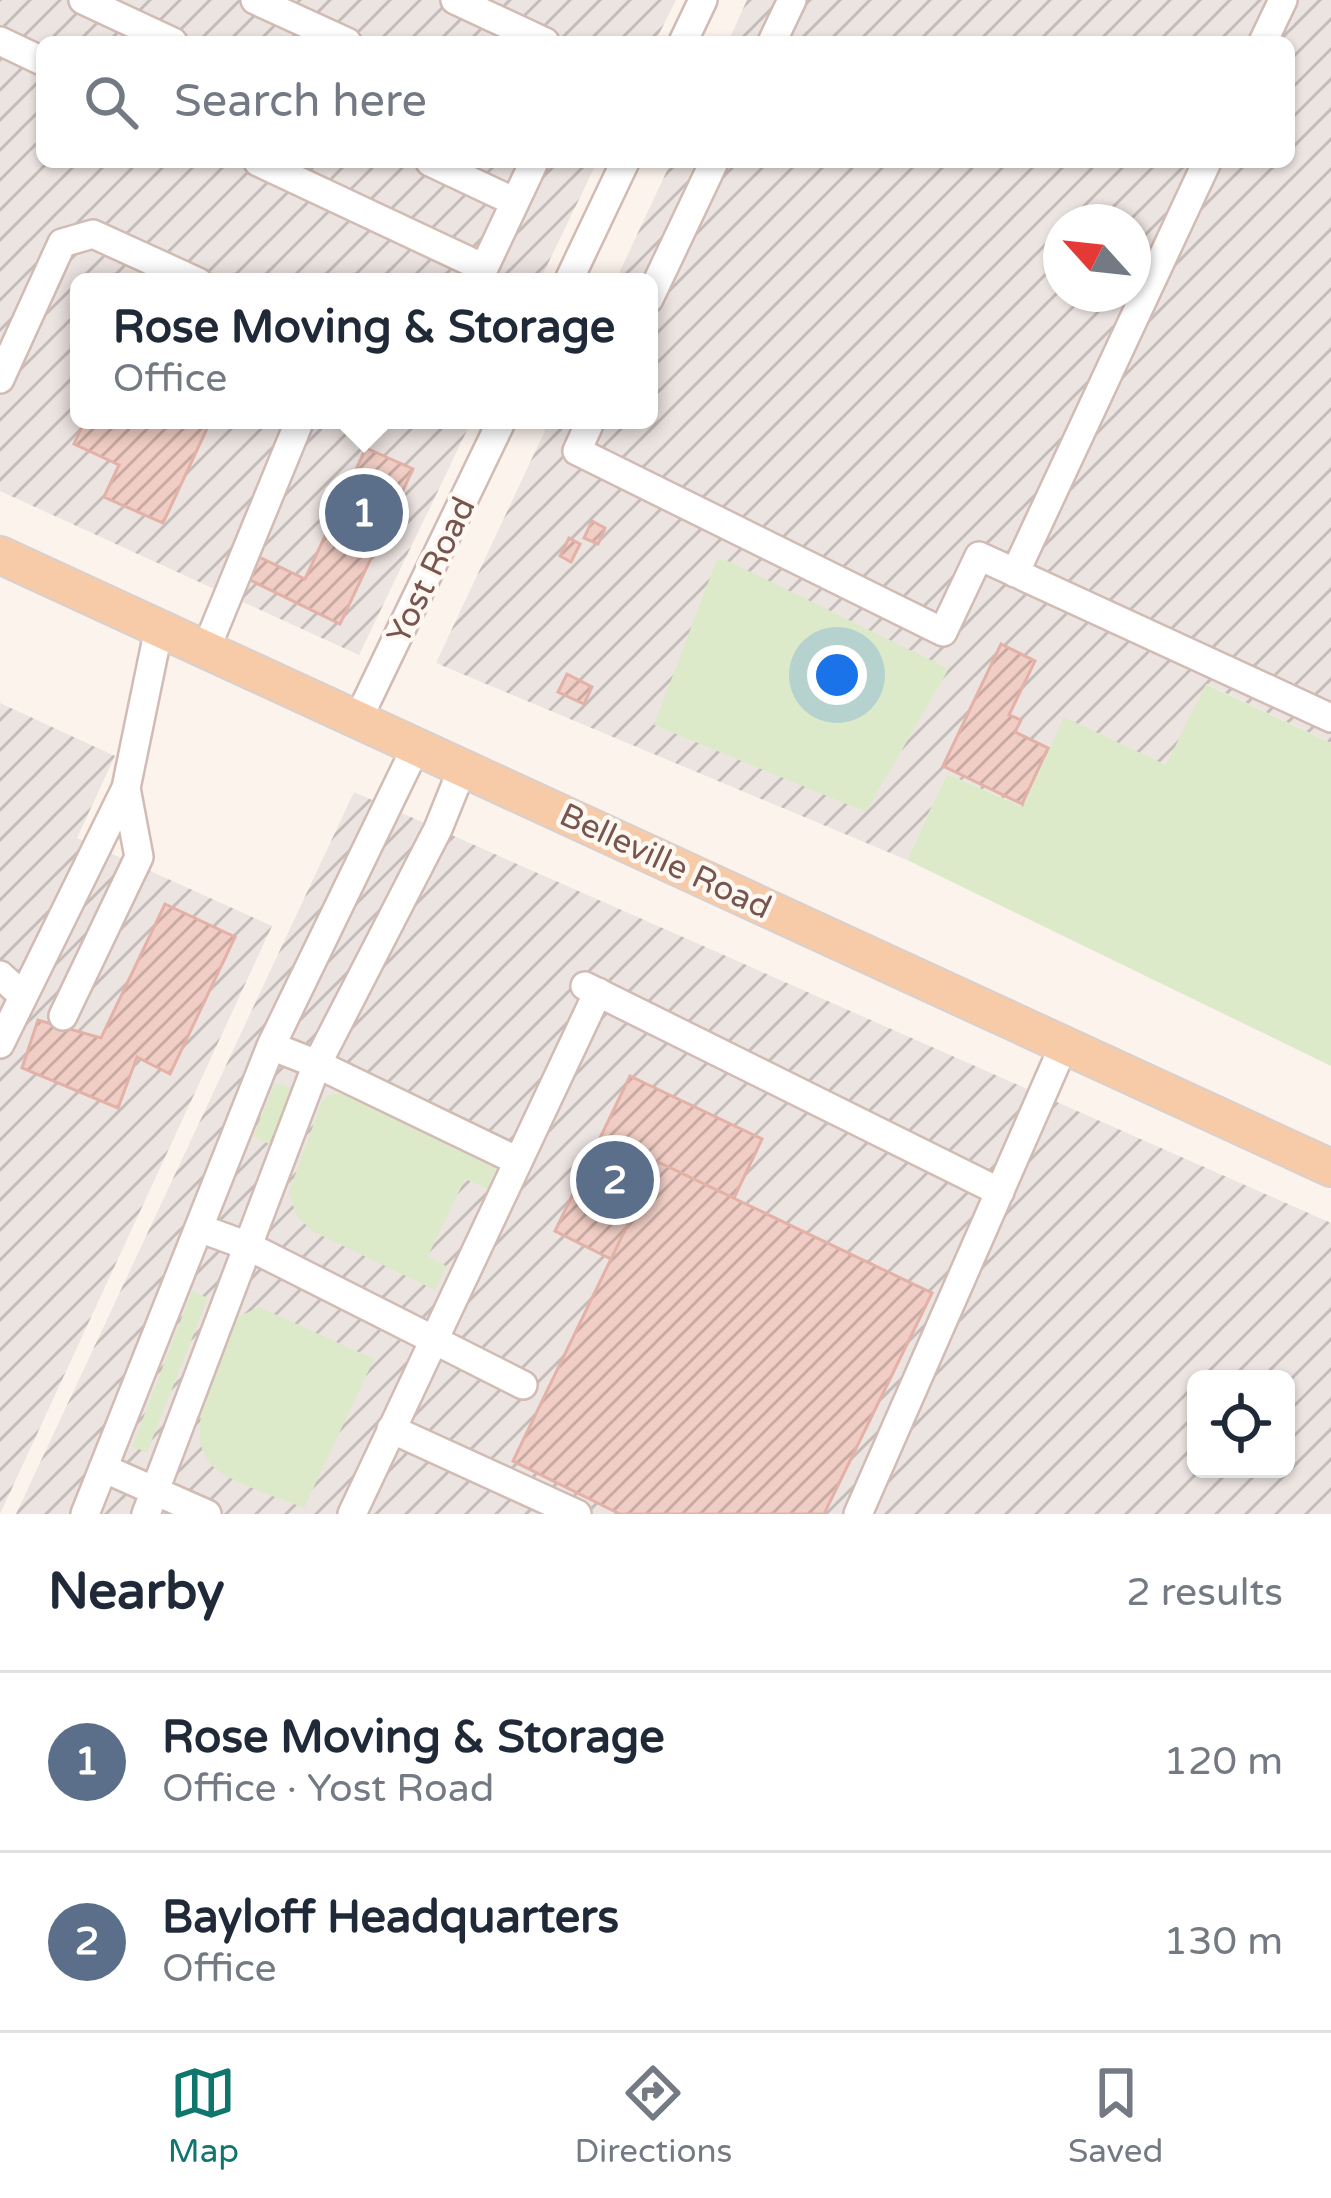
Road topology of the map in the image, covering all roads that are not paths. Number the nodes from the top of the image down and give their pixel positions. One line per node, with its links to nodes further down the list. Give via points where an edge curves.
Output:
1 (83, 0): 7 (street)
2 (255, 0): 8 (street)
3 (703, 0): 10 (street)
4 (792, 0): 11 (street)
5 (1283, 0): 12 (street)
6 (459, 1): 9 (street)
7 (160, 36)
8 (334, 36)
9 (532, 36)
10 (686, 36)
11 (775, 36)
12 (1266, 36)
13 (0, 41): 14 (street)
14 (36, 58)
15 (271, 168): 21 (street, via 484,268)
16 (443, 168): 21 (street)
17 (531, 168): 21 (street)
18 (623, 168): 23 (street)
19 (711, 168): 24 (street)
20 (1204, 168): 30 (street)
21 (515, 202)
22 (178, 273): 25 (street, via 93,234 62,243)
23 (572, 273)
24 (658, 280)
25 (0, 379)
26 (296, 429): 32 (street)
27 (498, 429): 34 (street, Yost Road)
28 (588, 429): 30 (street, via 577,451 943,632 979,556)
29 (0, 555): 31 (main road, Belleville Road)
30 (1015, 573): 33 (street)
31 (159, 628): 32 (main road, Belleville Road); 37 (street)
32 (206, 649): 34 (main road, Belleville Road)
33 (1331, 718)
34 (358, 719): 35 (main road, Belleville Road)
35 (416, 745): 36 (main road, Belleville Road); 43 (street)
36 (464, 767): 42 (main road, Belleville Road); 44 (street)
37 (126, 788): 39 (street); 40 (street, via 139,856)
38 (0, 975): 39 (street)
39 (23, 996): 41 (street)
40 (63, 1016)
41 (0, 1044)
42 (1064, 1045): 46 (main road, Belleville Road); 47 (street)
43 (271, 1046): 44 (street); 48 (street)
44 (317, 1064): 45 (street); 49 (street)
45 (518, 1161): 47 (street, via 592,989); 50 (street)
46 (1331, 1168)
47 (1000, 1192): 59 (street)
48 (199, 1228): 49 (street); 53 (street)
49 (248, 1246): 50 (street); 54 (street)
50 (432, 1339): 51 (street); 52 (street)
51 (523, 1385)
52 (391, 1429): 57 (street); 58 (street)
53 (103, 1468): 54 (street); 55 (street)
54 (151, 1501): 56 (street)
55 (85, 1514)
56 (207, 1514)
57 (352, 1514)
58 (578, 1514)
59 (858, 1514)

